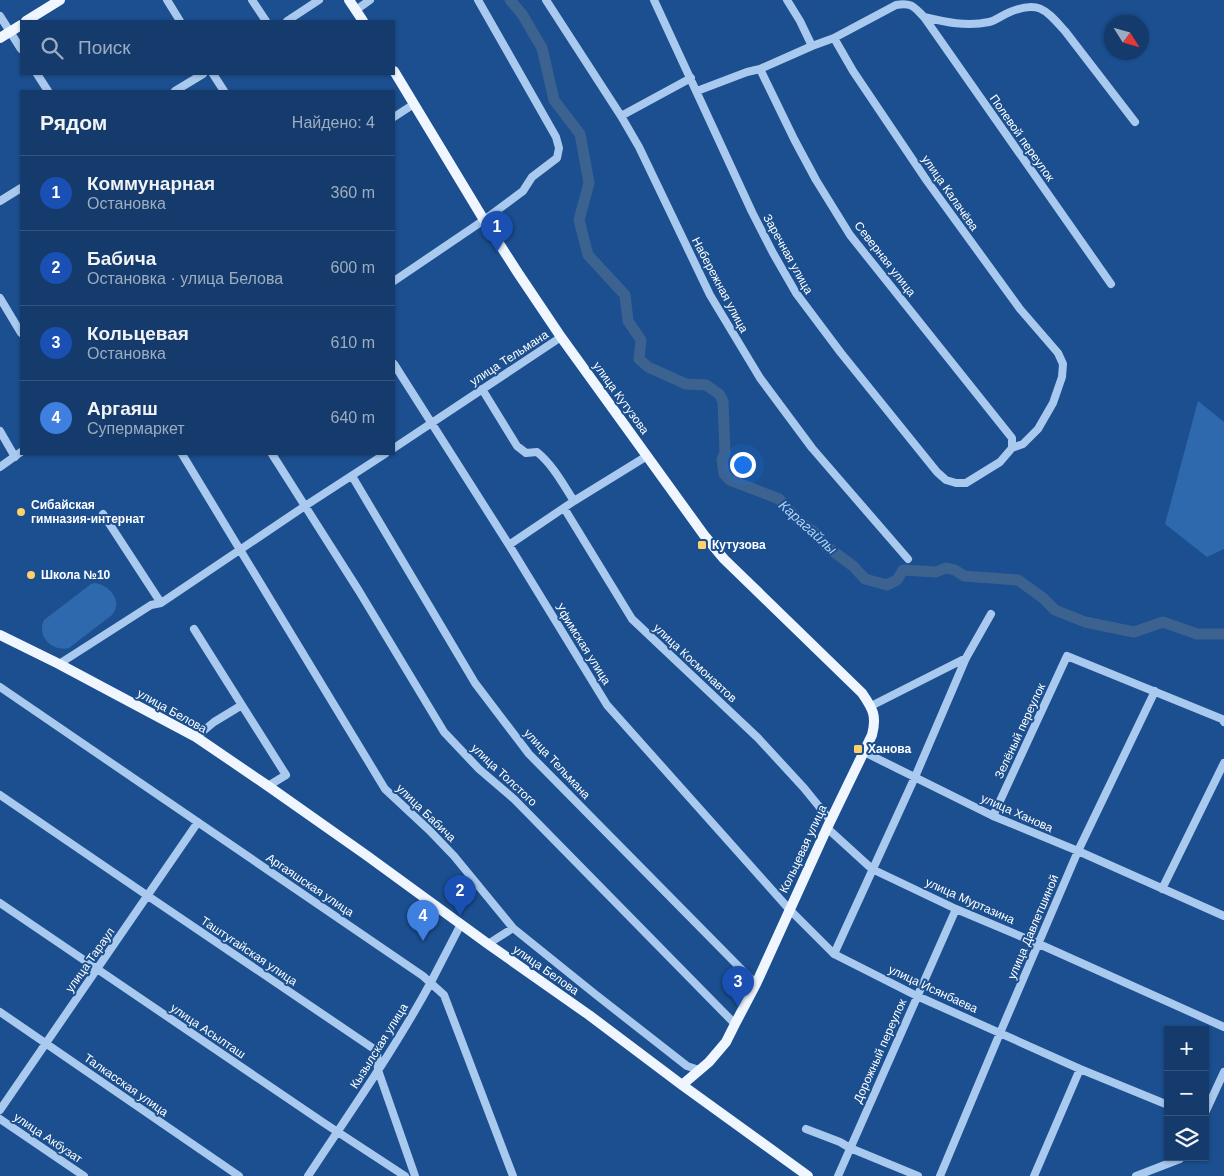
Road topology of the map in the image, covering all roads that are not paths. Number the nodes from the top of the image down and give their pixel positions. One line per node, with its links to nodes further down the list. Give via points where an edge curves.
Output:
1 (60, 0): 14 (main road)
2 (167, 0): 15 (street)
3 (252, 0): 16 (street)
4 (319, 0): 17 (street)
5 (349, 0): 11 (main road)
6 (370, 0): 11 (street)
7 (478, 0): 41 (street, via 556,137 558,148 557,158 532,177 523,191)
8 (546, 0): 37 (street, Набережная улица)
9 (654, 0): 30 (street, Заречная улица)
10 (787, 0): 23 (street)
11 (356, 10): 18 (main road)
12 (0, 16): 20 (street)
13 (924, 17): 22 (street, Полевой переулок, via 914,7 896,5); 38 (street, via 950,24 977,24 997,20 1022,8 1042,8 1065,31); 43 (street, Полевой переулок)
14 (28, 20)
15 (179, 20)
16 (265, 20)
17 (289, 20)
18 (362, 20)
19 (20, 26): 20 (main road)
20 (11, 31): 21 (main road); 24 (street)
21 (0, 38)
22 (834, 38): 23 (street); 52 (street, улица Калачёва, via 926,181 1020,309 1058,353 1063,364 1053,403 1038,429 1023,444)
23 (812, 46): 25 (street)
24 (20, 47)
25 (760, 69): 34 (street); 52 (street, Северная улица, via 816,180 850,235 1012,438)
26 (395, 73): 35 (main road, улица Кутузова)
27 (38, 75): 31 (street)
28 (201, 75): 32 (street)
29 (214, 75): 33 (street)
30 (691, 78): 34 (street, Заречная улица); 37 (street)
31 (47, 90)
32 (177, 90)
33 (223, 90)
34 (697, 91): 52 (street, Заречная улица, via 752,212 796,293 937,472 946,480 966,483 1000,462)
35 (414, 104): 36 (street); 41 (main road, улица Кутузова)
36 (395, 116)
37 (621, 116): 66 (street, Набережная улица, via 710,295 760,378 812,448)
38 (1135, 122)
39 (20, 189): 40 (street)
40 (0, 201)
41 (484, 220): 42 (street); 46 (main road, улица Кутузова)
42 (395, 280)
43 (1111, 284)
44 (0, 298): 45 (street)
45 (20, 331)
46 (562, 337): 48 (street, улица Тельмана); 57 (main road, улица Кутузова)
47 (395, 366): 49 (street, Уфимская улица)
48 (482, 389): 49 (street, улица Тельмана); 60 (street, via 517,446 526,453 537,452 544,458)
49 (432, 422): 51 (street, улица Тельмана); 64 (street, Уфимская улица)
50 (0, 431): 53 (street)
51 (395, 447)
52 (1012, 448)
53 (18, 454): 58 (street)
54 (183, 455): 65 (street, улица Бабича)
55 (273, 455): 61 (street, улица Толстого)
56 (384, 455): 59 (street)
57 (647, 456): 60 (street); 76 (main road, улица Кутузова, via 724,559)
58 (0, 467)
59 (352, 476): 61 (street); 102 (street, улица Тельмана, via 475,683 529,754)
60 (574, 501): 62 (street)
61 (305, 506): 65 (street); 105 (street, улица Толстого, via 444,732)
62 (564, 508): 64 (street); 86 (street, улица Космонавтов, via 632,619 758,738 804,788)
63 (103, 514): 67 (street)
64 (509, 545): 92 (street, Уфимская улица, via 607,704)
65 (240, 550): 67 (street); 96 (street, улица Бабича, via 385,790 454,856)
66 (908, 559)
67 (161, 603): 72 (street, via 151,605)
68 (991, 614): 71 (street)
69 (194, 629): 75 (street)
70 (0, 635): 72 (main road, улица Белова)
71 (966, 658): 76 (street); 81 (street)
72 (59, 664): 78 (main road, улица Белова)
73 (0, 687): 85 (street, Аргаяшская улица)
74 (1155, 691): 77 (street); 84 (street, Зелёный переулок, via 1067,656); 87 (street, улица Давлетшиной)
75 (242, 705): 78 (street); 82 (street, via 286,776)
76 (872, 706): 79 (main road, Кольцевая улица, via 874,726)
77 (1224, 722)
78 (196, 737): 82 (main road, улица Белова)
79 (864, 752): 81 (street, улица Ханова); 86 (main road, Кольцевая улица)
80 (1224, 763): 89 (street)
81 (915, 777): 84 (street, улица Ханова); 88 (street)
82 (268, 786): 95 (main road, улица Белова)
83 (0, 794): 90 (street, Таштугайская улица)
84 (994, 816): 87 (street, улица Ханова)
85 (198, 822): 90 (street, улица Тараул); 101 (street, Аргаяшская улица)
86 (828, 824): 88 (street, улица Муртазина); 92 (main road, Кольцевая улица)
87 (1078, 851): 89 (street, улица Ханова); 98 (street, улица Давлетшиной)
88 (872, 869): 93 (street, улица Муртазина); 99 (street)
89 (1162, 889): 94 (street, улица Ханова)
90 (148, 896): 100 (street, улица Тараул); 110 (street, Таштугайская улица, via 377,1051)
91 (0, 903): 100 (street, улица Асылташ)
92 (789, 909): 99 (street, улица Исянбаева); 102 (main road, Кольцевая улица)
93 (956, 909): 98 (street, улица Муртазина); 103 (street, Дорожный переулок)
94 (1224, 916)
95 (460, 924): 97 (main road, улица Белова); 101 (street, Кызылская улица)
96 (513, 928): 97 (street); 111 (street, улица Бабича, via 687,1066)
97 (488, 944): 113 (main road, улица Белова)
98 (1039, 944): 106 (street, улица Муртазина); 107 (street, улица Давлетшиной)
99 (834, 954): 103 (street, улица Исянбаева)
100 (97, 969): 108 (street, улица Тараул); 119 (street, улица Асылташ)
101 (431, 983): 110 (street, Кызылская улица); 127 (street, Аргаяшская улица, via 444,994)
102 (756, 984): 105 (main road, Кольцевая улица)
103 (917, 996): 107 (street, улица Исянбаева); 120 (street, Дорожный переулок)
104 (0, 1012): 108 (street, Талкасская улица)
105 (736, 1024): 111 (main road, Кольцевая улица, via 726,1042)
106 (1224, 1027)
107 (1000, 1033): 109 (street, улица Исянбаева); 131 (street, улица Давлетшиной)
108 (46, 1043): 116 (street, улица Тараул); 123 (street, Талкасская улица)
109 (1080, 1069): 114 (street, улица Исянбаева); 132 (street)
110 (378, 1070): 119 (street, Кызылская улица); 126 (street, Таштугайская улица)
111 (699, 1070): 113 (main road, Кольцевая улица)
112 (1224, 1072): 115 (street)
113 (682, 1085): 128 (main road, улица Белова)
114 (1164, 1103)
115 (1209, 1104)
116 (0, 1110)
117 (0, 1119): 122 (street, улица Акбузат)
118 (806, 1128): 120 (street)
119 (338, 1132): 124 (street, Кызылская улица); 125 (street, улица Асылташ)
120 (850, 1148): 129 (street, Дорожный переулок); 130 (street)
121 (1177, 1161): 133 (street)
122 (84, 1176)
123 (239, 1176)
124 (308, 1176)
125 (405, 1176)
126 (415, 1176)
127 (514, 1176)
128 (808, 1176)
129 (838, 1176)
130 (918, 1176)
131 (940, 1176)
132 (1034, 1176)
133 (1136, 1176)

